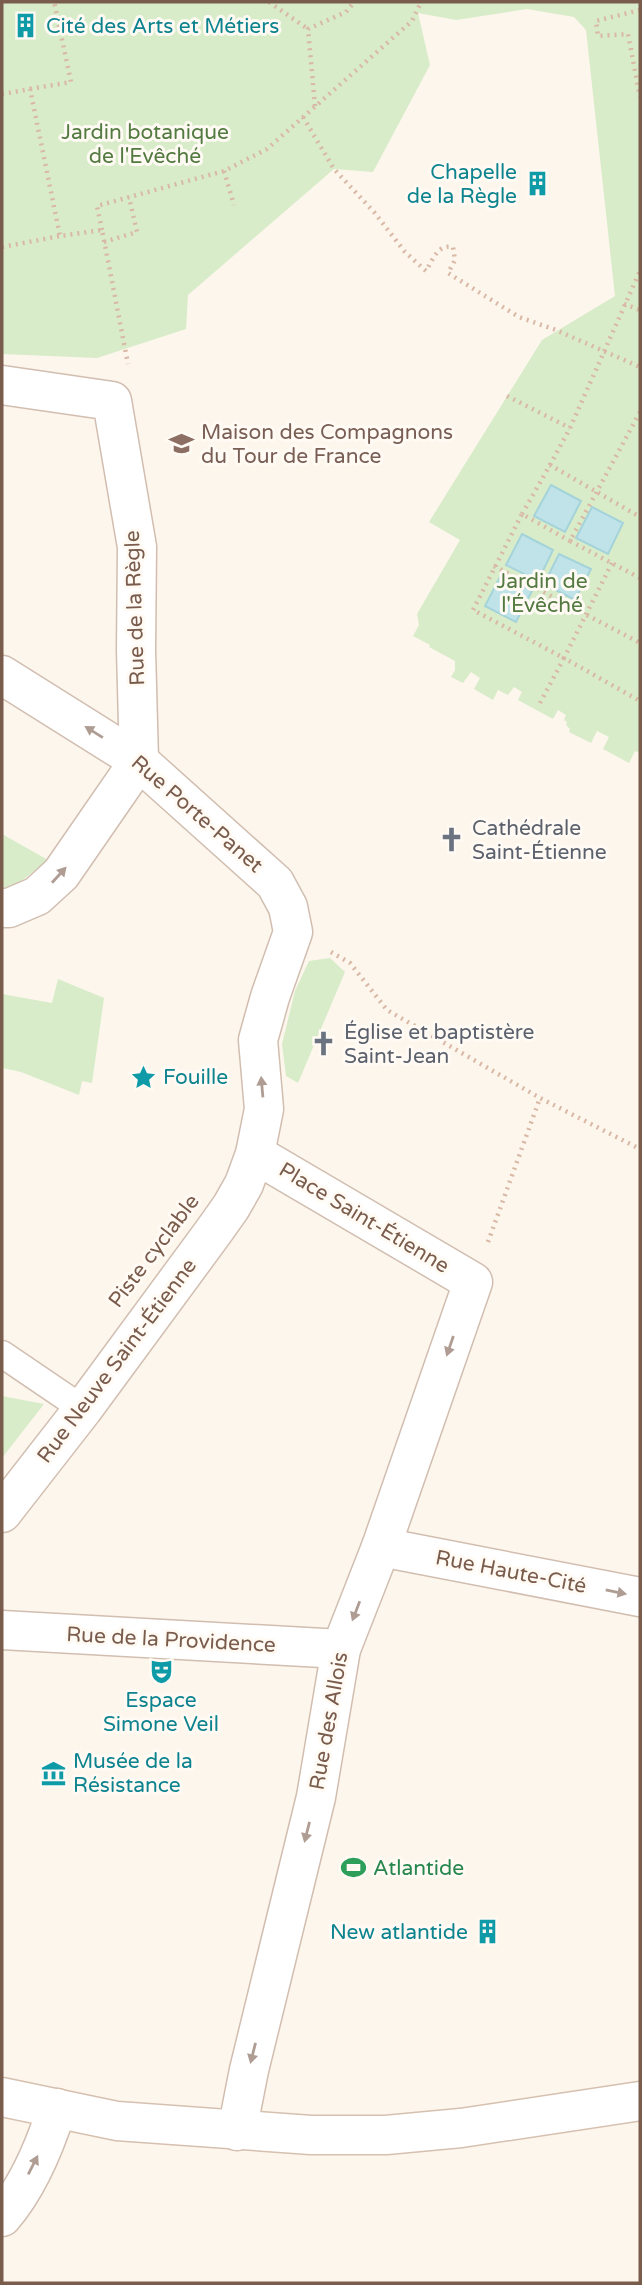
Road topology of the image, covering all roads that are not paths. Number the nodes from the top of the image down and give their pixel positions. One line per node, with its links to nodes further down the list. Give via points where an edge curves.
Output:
1 (2, 385): 3 (street, Rue de la Règle, via 112,401 137,547)
2 (2, 675): 3 (street, Rue Porte-Panet, one-way to 2)
3 (139, 761): 4 (street, one-way to 3, via 37,896 61,874); 5 (street, Rue Porte-Panet, via 275,883 288,907)
4 (2, 908)
5 (293, 932): 6 (street, Place Saint-Étienne, one-way to 5, via 264,1110 258,1040)
6 (255, 1154): 7 (street, Place Saint-Étienne); 8 (street, Place Saint-Étienne)
7 (232, 1207): 10 (street, Rue Neuve Saint-Étienne)
8 (473, 1282): 12 (street, Rue des Allois, one-way to 12)
9 (2, 1354): 10 (lane)
10 (83, 1409): 11 (street, Rue Neuve Saint-Étienne)
11 (2, 1513)
12 (381, 1547): 13 (street, Rue Haute-Cité, one-way to 13); 15 (street, Rue des Allois, one-way to 15)
13 (640, 1597)
14 (2, 1630): 15 (street, Rue de la Providence)
15 (341, 1649): 19 (street, Rue des Allois, one-way to 19, via 316,1797)
16 (2, 2097): 18 (street)
17 (640, 2101): 19 (street, via 386,2135)
18 (57, 2108): 19 (street, via 117,2121); 20 (street, one-way to 18, via 34,2164)
19 (237, 2131)
20 (2, 2217)

